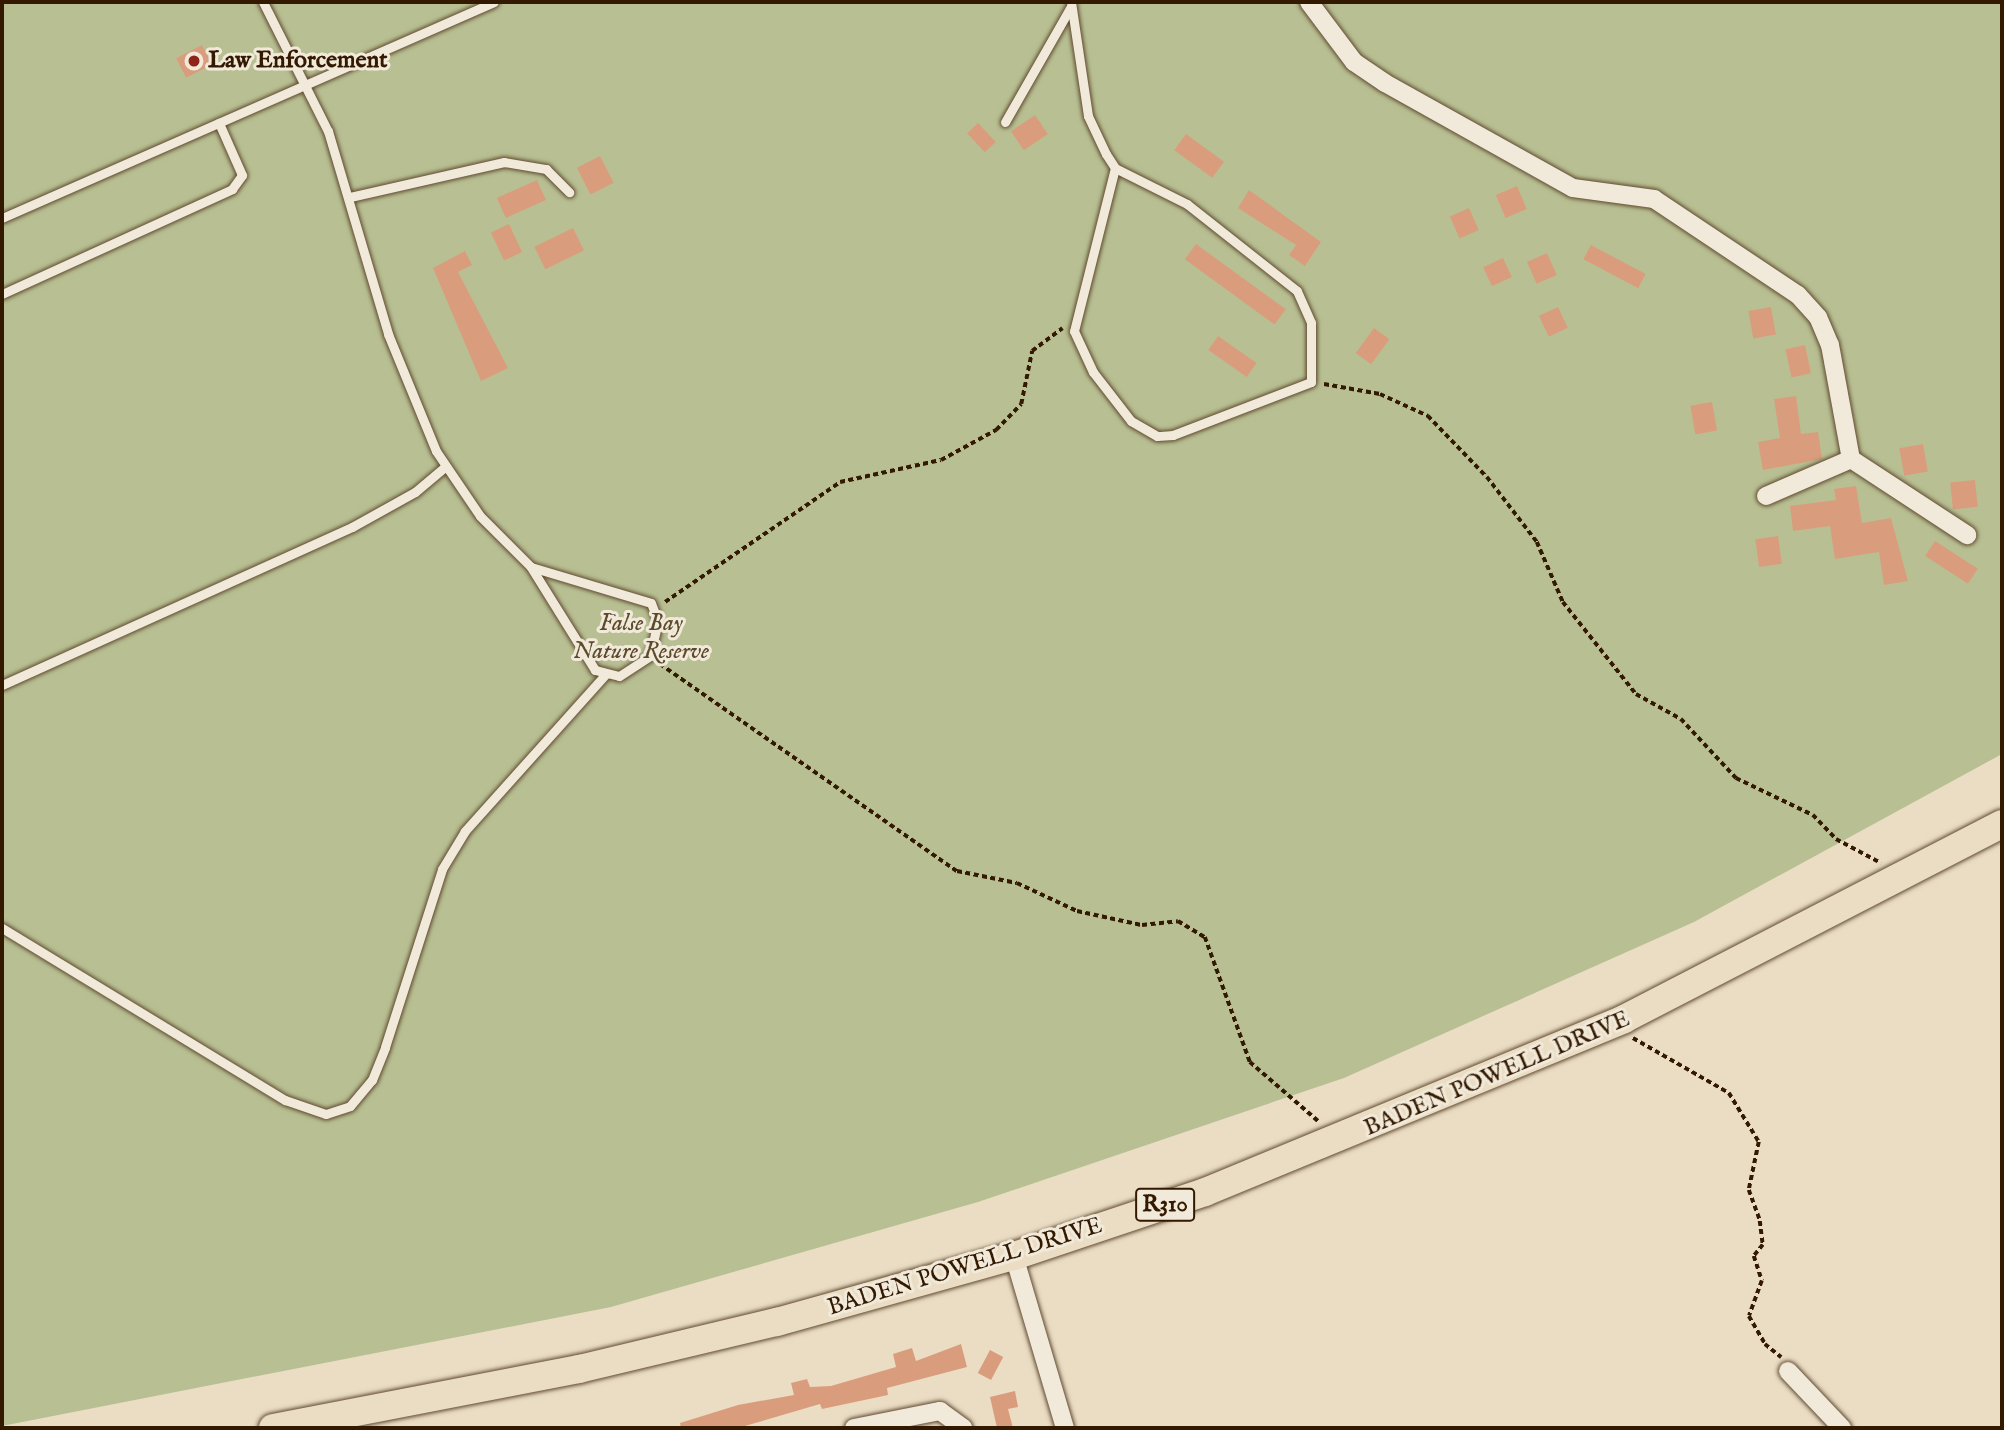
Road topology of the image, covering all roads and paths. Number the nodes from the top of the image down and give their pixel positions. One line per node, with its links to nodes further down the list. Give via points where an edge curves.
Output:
1 (263, 2): 5 (lane)
2 (494, 2): 5 (lane)
3 (1309, 2): 15 (street, via 1354,61 1384,83 1573,188 1654,199 1798,295 1830,345)
4 (1070, 5): 6 (lane); 8 (lane, via 1088,116)
5 (304, 85): 7 (lane); 10 (lane, via 323,117)
6 (1006, 122)
7 (219, 123): 11 (lane); 12 (lane, via 242,175 232,189)
8 (1115, 168): 13 (lane); 14 (lane, via 1187,204 1297,291 1311,323)
9 (569, 192): 10 (lane, via 546,169 504,162)
10 (350, 197): 16 (lane, via 388,334)
11 (2, 218)
12 (2, 294)
13 (1074, 319): 14 (lane, via 1076,339 1093,372 1131,421 1157,436 1243,413); 20 (path, via 1032,351 1021,404 996,430 941,460 840,482)
14 (1311, 382): 25 (path, via 1380,394 1428,416 1487,477 1537,542 1563,602 1636,694 1681,719 1736,778 1813,815 1836,839 1884,864)
15 (1851, 458): 17 (street); 18 (street)
16 (446, 466): 19 (lane, via 480,516); 23 (lane, via 415,492 352,527)
17 (1766, 496)
18 (1968, 535)
19 (531, 567): 20 (lane, via 636,596); 22 (lane, via 576,645)
20 (655, 609): 21 (lane)
21 (650, 656): 22 (lane, via 629,672); 28 (path, via 957,871 1017,883 1077,911 1142,925 1178,921 1205,937 1250,1062)
22 (605, 675): 26 (lane, via 465,831 442,869 385,1047 372,1080 350,1106 326,1114 285,1100)
23 (2, 685)
24 (2002, 824): 25 (main road, BADEN POWELL DRIVE / R310)
25 (1897, 882): 27 (main road, BADEN POWELL DRIVE / R310)
26 (2, 928)
27 (1624, 1019): 28 (main road, BADEN POWELL DRIVE / R310); 30 (path, via 1636,1043 1729,1093 1759,1142 1749,1190 1760,1221 1763,1245 1754,1256 1762,1281 1749,1316)
28 (1342, 1140): 29 (main road, BADEN POWELL DRIVE / R310)
29 (1014, 1256): 31 (main road, BADEN POWELL DRIVE / R310, via 665,1349); 34 (street)
30 (1788, 1371): 35 (street)
31 (273, 1428)
32 (854, 1428): 33 (street, via 940,1410)
33 (963, 1428)
34 (1065, 1428)
35 (1842, 1428)

